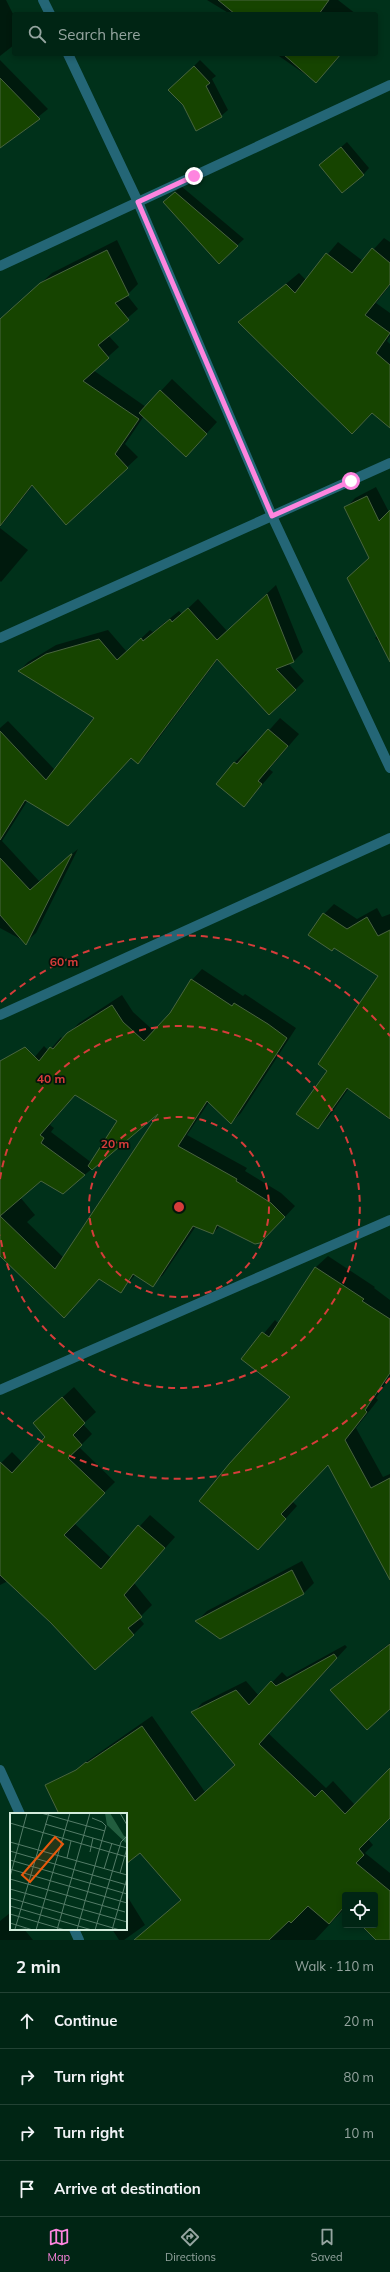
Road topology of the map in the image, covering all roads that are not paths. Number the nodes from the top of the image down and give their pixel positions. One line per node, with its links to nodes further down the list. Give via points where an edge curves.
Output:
1 (43, 0): 2 (street)
2 (49, 12)
3 (69, 56): 5 (street)
4 (390, 85): 5 (street)
5 (138, 202): 6 (street); 8 (street)
6 (0, 266)
7 (390, 463): 8 (street)
8 (272, 516): 9 (street); 10 (street)
9 (0, 638)
10 (390, 768)
11 (390, 838): 12 (street)
12 (0, 1015)
13 (390, 1220): 14 (street)
14 (0, 1390)
15 (0, 1770): 16 (street)
16 (20, 1813)
17 (74, 1930): 18 (street)
18 (79, 1940)

